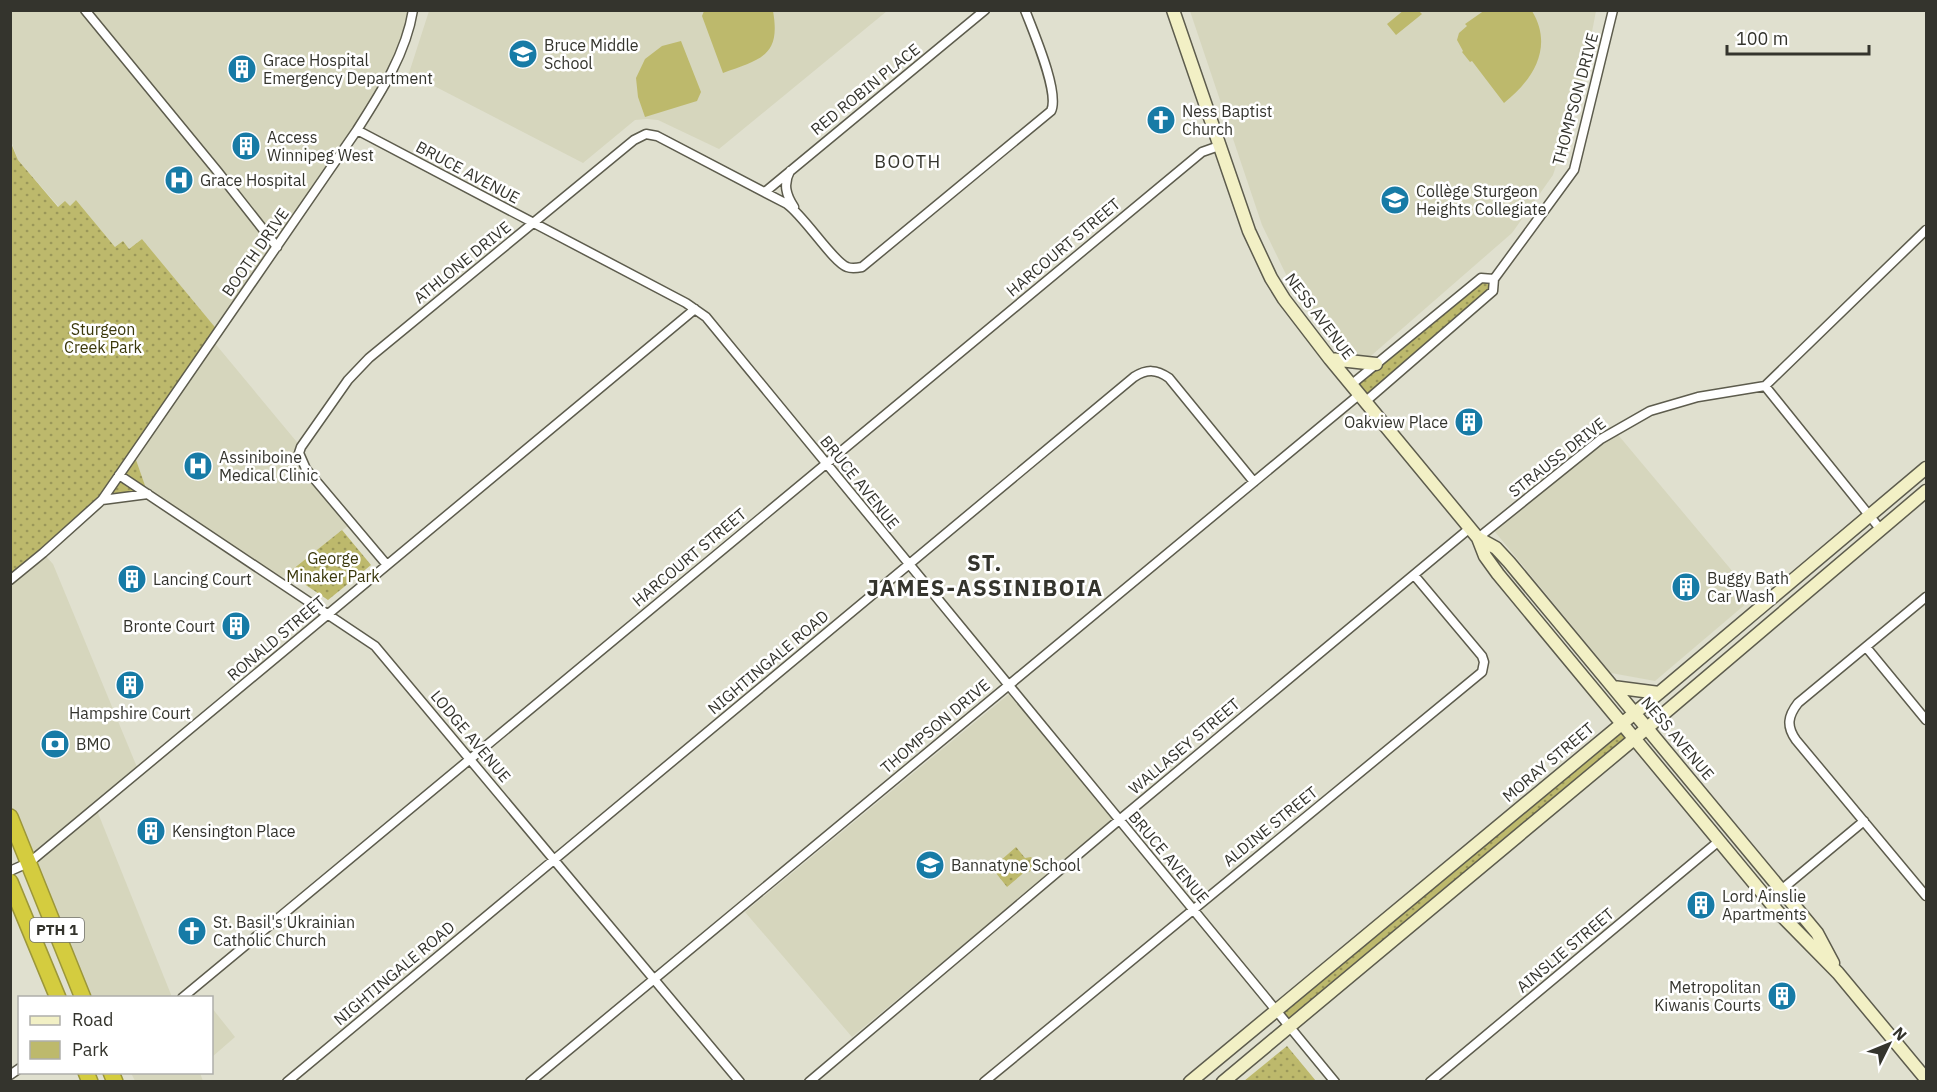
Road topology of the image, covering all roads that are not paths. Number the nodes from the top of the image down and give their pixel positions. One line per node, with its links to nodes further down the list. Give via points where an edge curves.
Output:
1 (85, 10): 14 (street)
2 (413, 10): 7 (street, BOOTH DRIVE, via 392,70)
3 (985, 10): 9 (street, RED ROBIN PLACE)
4 (1025, 10): 11 (street, ATHLONE DRIVE, via 1053,89 1051,111 862,267 853,269 841,264)
5 (1173, 10): 8 (main road, NESS AVENUE)
6 (1613, 10): 15 (street, THOMPSON DRIVE, via 1574,170)
7 (357, 130): 12 (street, BRUCE AVENUE); 14 (street, BOOTH DRIVE)
8 (1219, 146): 17 (main road, NESS AVENUE, via 1271,278); 21 (street, HARCOURT STREET, via 1202,152)
9 (791, 170): 10 (street, RED ROBIN PLACE); 11 (street, ATHLONE DRIVE, via 786,180 787,195)
10 (765, 192): 11 (street, ATHLONE DRIVE); 12 (street, ATHLONE DRIVE, via 657,136 646,134)
11 (797, 212)
12 (533, 223): 16 (street, BRUCE AVENUE); 32 (street, ATHLONE DRIVE, via 357,369 301,447 299,453 306,469)
13 (1926, 230): 19 (street)
14 (277, 247): 23 (street, BOOTH DRIVE)
15 (1494, 279): 18 (street, THOMPSON DRIVE, via 1481,278); 20 (street, THOMPSON DRIVE, via 1493,291)
16 (695, 309): 21 (street, BRUCE AVENUE, via 718,330); 32 (street, RONALD STREET)
17 (1330, 359): 18 (main road); 20 (main road, NESS AVENUE)
18 (1376, 364): 20 (street, THOMPSON DRIVE)
19 (1765, 386): 28 (street); 30 (street, STRAUSS DRIVE, via 1698,397 1650,411 1601,439)
20 (1359, 393): 24 (street, THOMPSON DRIVE); 30 (main road, NESS AVENUE)
21 (826, 463): 31 (street, BRUCE AVENUE); 46 (street, HARCOURT STREET)
22 (1926, 468): 28 (main road, MORAY STREET)
23 (119, 476): 26 (street, LODGE AVENUE); 27 (street, BOOTH DRIVE)
24 (1254, 482): 31 (street, NIGHTINGALE ROAD, via 1169,378 1158,370 1144,371); 38 (street, THOMPSON DRIVE)
25 (1926, 491): 29 (main road)
26 (148, 495): 27 (street); 36 (street, LODGE AVENUE)
27 (102, 500): 34 (street, BOOTH DRIVE)
28 (1869, 516): 29 (street); 40 (main road, MORAY STREET)
29 (1881, 530): 44 (main road)
30 (1474, 533): 33 (street, WALLASEY STREET); 39 (main road, NESS AVENUE, via 1496,548); 43 (main road, NESS AVENUE, via 1485,556)
31 (908, 564): 38 (street, BRUCE AVENUE); 51 (street, NIGHTINGALE ROAD)
32 (387, 565): 36 (street, RONALD STREET)
33 (1414, 575): 48 (street, WALLASEY STREET); 57 (street, ALDINE STREET, via 1482,656 1482,672)
34 (10, 580)
35 (1926, 597): 37 (street)
36 (327, 615): 46 (street, LODGE AVENUE, via 375,646); 52 (street, RONALD STREET)
37 (1866, 647): 42 (street); 49 (street, via 1798,703 1789,724 1796,740)
38 (1008, 685): 48 (street, BRUCE AVENUE); 59 (street, THOMPSON DRIVE)
39 (1613, 687): 40 (main road); 41 (main road, NESS AVENUE)
40 (1659, 693): 41 (main road, MORAY STREET)
41 (1635, 713): 43 (main road, MORAY STREET); 44 (main road, NESS AVENUE)
42 (1926, 720)
43 (1622, 723): 45 (main road, NESS AVENUE); 63 (main road, MORAY STREET)
44 (1648, 728): 45 (main road); 55 (main road, NESS AVENUE)
45 (1634, 739): 50 (main road, NESS AVENUE); 64 (main road)
46 (470, 759): 51 (street, LODGE AVENUE); 62 (street, HARCOURT STREET)
47 (10, 817): 52 (highway, PTH 1)
48 (1119, 820): 57 (street, BRUCE AVENUE); 69 (street, WALLASEY STREET)
49 (1864, 821): 55 (street); 56 (street)
50 (1719, 841): 58 (main road, NESS AVENUE, via 1778,912); 74 (street, AINSLIE STREET)
51 (555, 860): 59 (street, LODGE AVENUE); 66 (street, NIGHTINGALE ROAD)
52 (30, 862): 53 (street, RONALD STREET); 61 (highway, PTH 1)
53 (10, 871)
54 (10, 882): 60 (highway, PTH 1)
55 (1781, 890): 58 (main road, NESS AVENUE, via 1817,933)
56 (1926, 894)
57 (1192, 909): 63 (street, BRUCE AVENUE); 70 (street, ALDINE STREET)
58 (1838, 973): 65 (main road, NESS AVENUE)
59 (654, 979): 67 (street, THOMPSON DRIVE); 68 (street, LODGE AVENUE)
60 (57, 996)
61 (82, 996)
62 (184, 996)
63 (1276, 1010): 64 (street, BRUCE AVENUE); 71 (main road, MORAY STREET)
64 (1290, 1027): 72 (main road); 73 (street, BRUCE AVENUE)
65 (1926, 1079)
66 (287, 1082)
67 (531, 1082)
68 (740, 1082)
69 (809, 1082)
70 (984, 1082)
71 (1190, 1082)
72 (1223, 1082)
73 (1335, 1082)
74 (1430, 1082)

